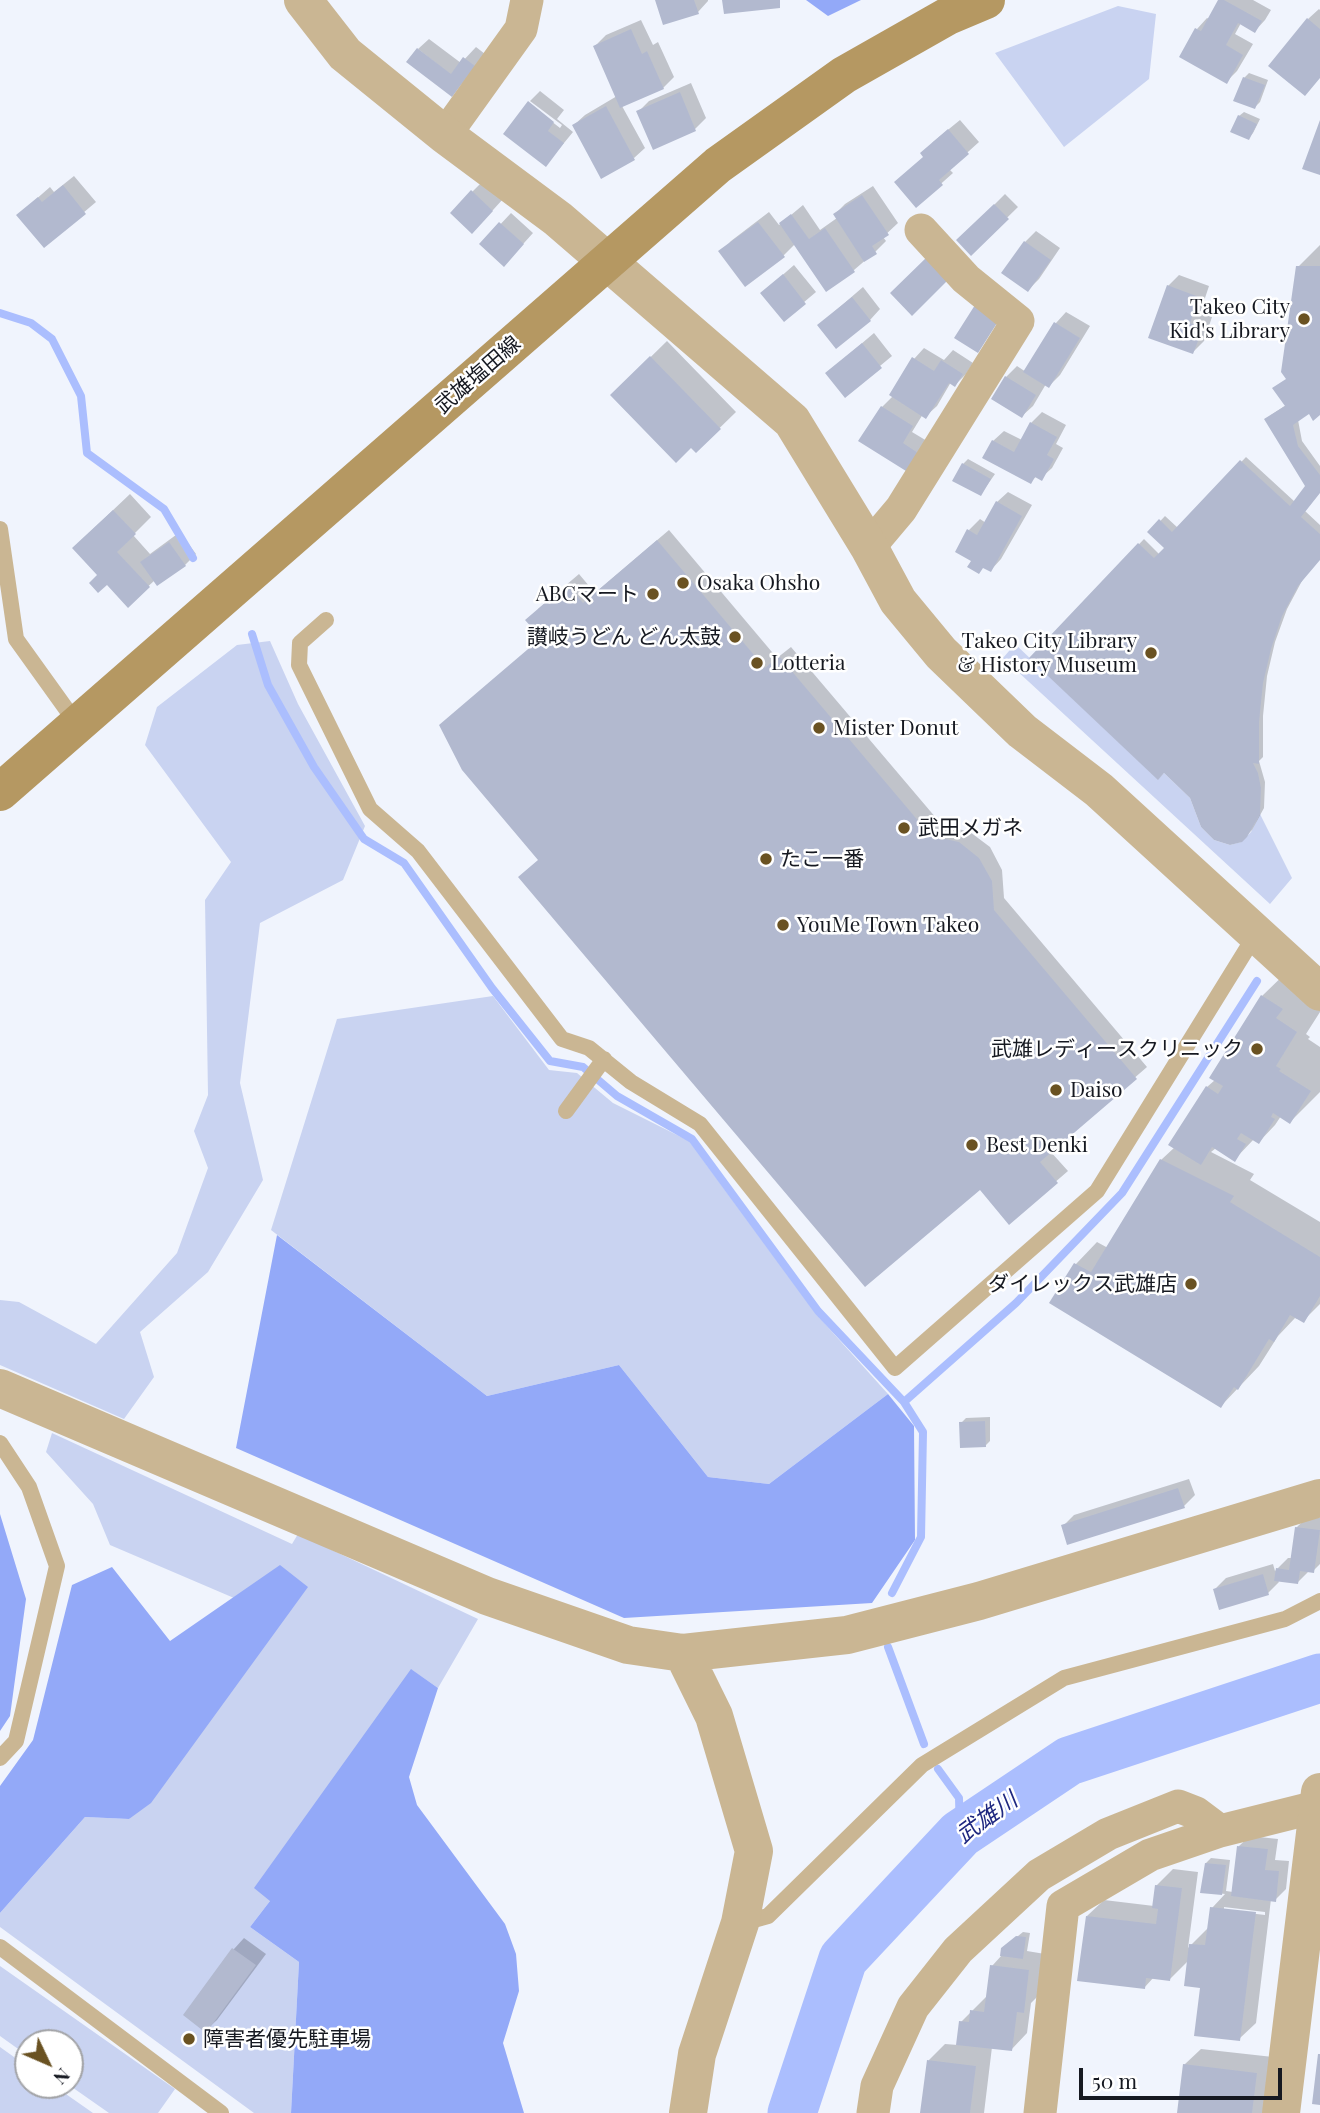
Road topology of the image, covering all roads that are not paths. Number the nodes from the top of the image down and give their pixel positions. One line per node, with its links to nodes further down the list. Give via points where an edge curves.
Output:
1 (303, 0): 4 (street, via 345,54)
2 (527, 0): 4 (street, via 521,29)
3 (986, 0): 6 (main road, 武雄塩田線, via 948,16 844,75 718,165)
4 (444, 135): 6 (street, via 558,219)
5 (921, 230): 8 (street, via 966,279 1018,321 901,509)
6 (607, 263): 8 (street, via 792,421); 10 (main road, 武雄塩田線)
7 (0, 529): 10 (lane, via 16,639)
8 (870, 547): 12 (street, via 898,601 941,653 1022,731 1099,790)
9 (326, 620): 14 (lane, via 300,643 299,665 370,809 418,851 562,1039)
10 (77, 724): 11 (main road, 武雄塩田線)
11 (0, 792)
12 (1256, 934): 13 (street); 14 (lane, via 1097,1191 895,1368 700,1125 631,1082)
13 (1315, 978)
14 (604, 1059): 15 (lane)
15 (566, 1111)
16 (0, 1388): 20 (street, via 487,1596 628,1645)
17 (0, 1443): 21 (lane, via 29,1487 57,1566 16,1741)
18 (1320, 1498): 20 (street, via 979,1601 847,1635)
19 (1320, 1601): 24 (lane, via 1284,1619 1064,1678 922,1765 768,1916)
20 (683, 1653): 24 (street, via 714,1716 754,1851)
21 (0, 1758)
22 (1319, 1802): 23 (street); 30 (street)
23 (1220, 1831): 28 (street, via 1178,1806 1108,1834 1039,1875 958,1950 913,2007 877,2086); 29 (street, via 1150,1855 1063,1906)
24 (740, 1923): 27 (street, via 697,2054)
25 (0, 1947): 26 (lane)
26 (221, 2113)
27 (688, 2113)
28 (873, 2113)
29 (1040, 2113)
30 (1281, 2113)

